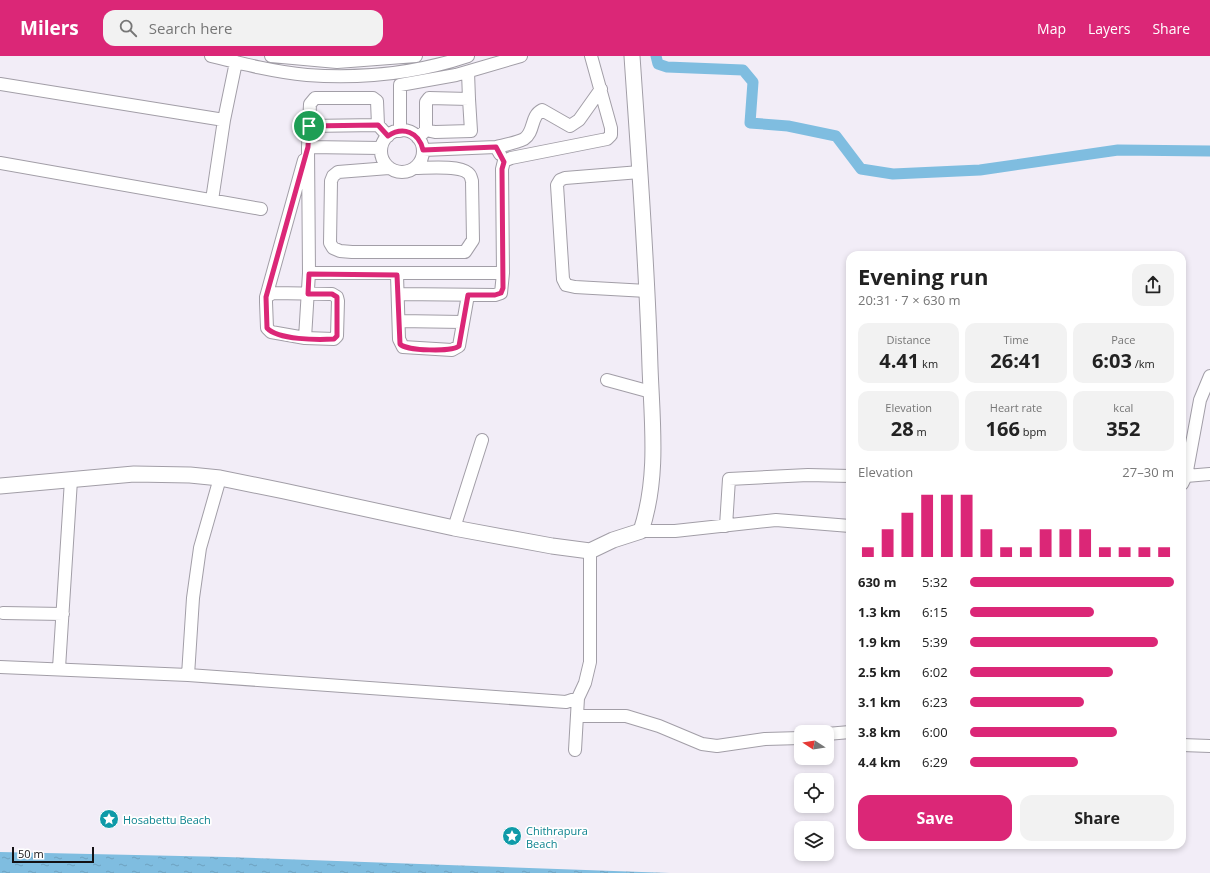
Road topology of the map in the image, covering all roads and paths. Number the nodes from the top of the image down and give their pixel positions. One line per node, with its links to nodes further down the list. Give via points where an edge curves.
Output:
1 (211, 56): 9 (street)
2 (271, 56): 8 (street, via 337,62)
3 (416, 56): 8 (street)
4 (468, 56): 10 (street, via 431,67)
5 (521, 56): 11 (street)
6 (591, 56): 14 (street)
7 (632, 56): 32 (street)
8 (399, 58): 10 (street)
9 (236, 62): 10 (street, via 308,75); 16 (street)
10 (400, 72): 13 (street)
11 (468, 72): 13 (street); 15 (street)
12 (0, 84): 16 (street)
13 (400, 85): 19 (street)
14 (601, 89): 24 (street, via 574,124 564,124 542,110 534,116 528,135 524,139); 28 (street, via 611,128 611,135 607,139 511,158)
15 (469, 99): 20 (street); 21 (street, via 429,98 426,102)
16 (224, 120): 33 (street)
17 (378, 125): 18 (street); 18 (street, via 377,101 367,98 315,98 310,104); 22 (street)
18 (309, 126): 23 (street)
19 (400, 131): 21 (street); 22 (street)
20 (470, 131): 21 (street); 26 (street)
21 (422, 134): 27 (street)
22 (388, 136): 25 (street)
23 (308, 147): 25 (street); 35 (street); 48 (street)
24 (496, 147): 26 (street); 28 (street)
25 (382, 148): 30 (street, via 384,162)
26 (471, 148): 27 (street)
27 (423, 150): 31 (street, via 420,163)
28 (504, 162): 39 (street)
29 (0, 163): 33 (street)
30 (389, 168): 31 (street, via 402,172); 36 (street, via 338,172 331,181)
31 (415, 168): 38 (street, via 453,168 470,174 472,181 473,240 469,248 458,253)
32 (640, 172): 44 (street); 44 (street, via 565,178 557,185 563,279 566,285)
33 (212, 200): 34 (street)
34 (261, 209)
35 (309, 226): 36 (street); 40 (street)
36 (330, 226): 37 (street, via 330,242 333,248 340,251)
37 (375, 253): 38 (street); 41 (street)
38 (425, 253): 42 (street)
39 (503, 273): 42 (street); 47 (street, via 501,293)
40 (309, 274): 41 (street); 45 (street)
41 (375, 274): 43 (street)
42 (425, 274): 43 (street)
43 (397, 275): 46 (street)
44 (647, 291): 54 (street)
45 (308, 294): 48 (street, via 273,293); 51 (street); 51 (street, via 332,294 337,297 337,336 334,339)
46 (398, 294): 47 (street); 49 (street)
47 (468, 295): 50 (street)
48 (266, 297): 51 (street, via 267,328 271,332)
49 (399, 321): 50 (street); 50 (street, via 399,339 403,347 452,350 459,346)
50 (463, 322)
51 (305, 338)
52 (1210, 376): 56 (street, via 1200,400)
53 (607, 380): 54 (street)
54 (651, 392): 66 (street, via 653,480 648,510)
55 (482, 440): 65 (street)
56 (1186, 470)
57 (1210, 474): 61 (street)
58 (846, 476): 63 (street, via 729,479)
59 (220, 478): 60 (street, via 134,474); 65 (street); 72 (street, via 200,548 193,598)
60 (71, 480): 62 (street); 69 (street)
61 (1186, 480)
62 (0, 486)
63 (726, 526): 64 (street, via 776,520); 66 (street, via 676,531)
64 (846, 526)
65 (454, 528): 67 (street)
66 (641, 531): 67 (street)
67 (590, 551): 73 (street, via 590,662)
68 (3, 613): 69 (street)
69 (63, 614): 71 (street)
70 (0, 667): 71 (street)
71 (59, 668): 72 (street)
72 (188, 675): 73 (street, via 566,702)
73 (578, 698): 74 (street)
74 (577, 716): 77 (street, via 626,716 659,726 702,744 717,746 765,739); 80 (street)
75 (846, 732): 76 (street)
76 (834, 733)
77 (794, 738)
78 (1186, 744): 79 (street)
79 (1210, 746)
80 (575, 750)

